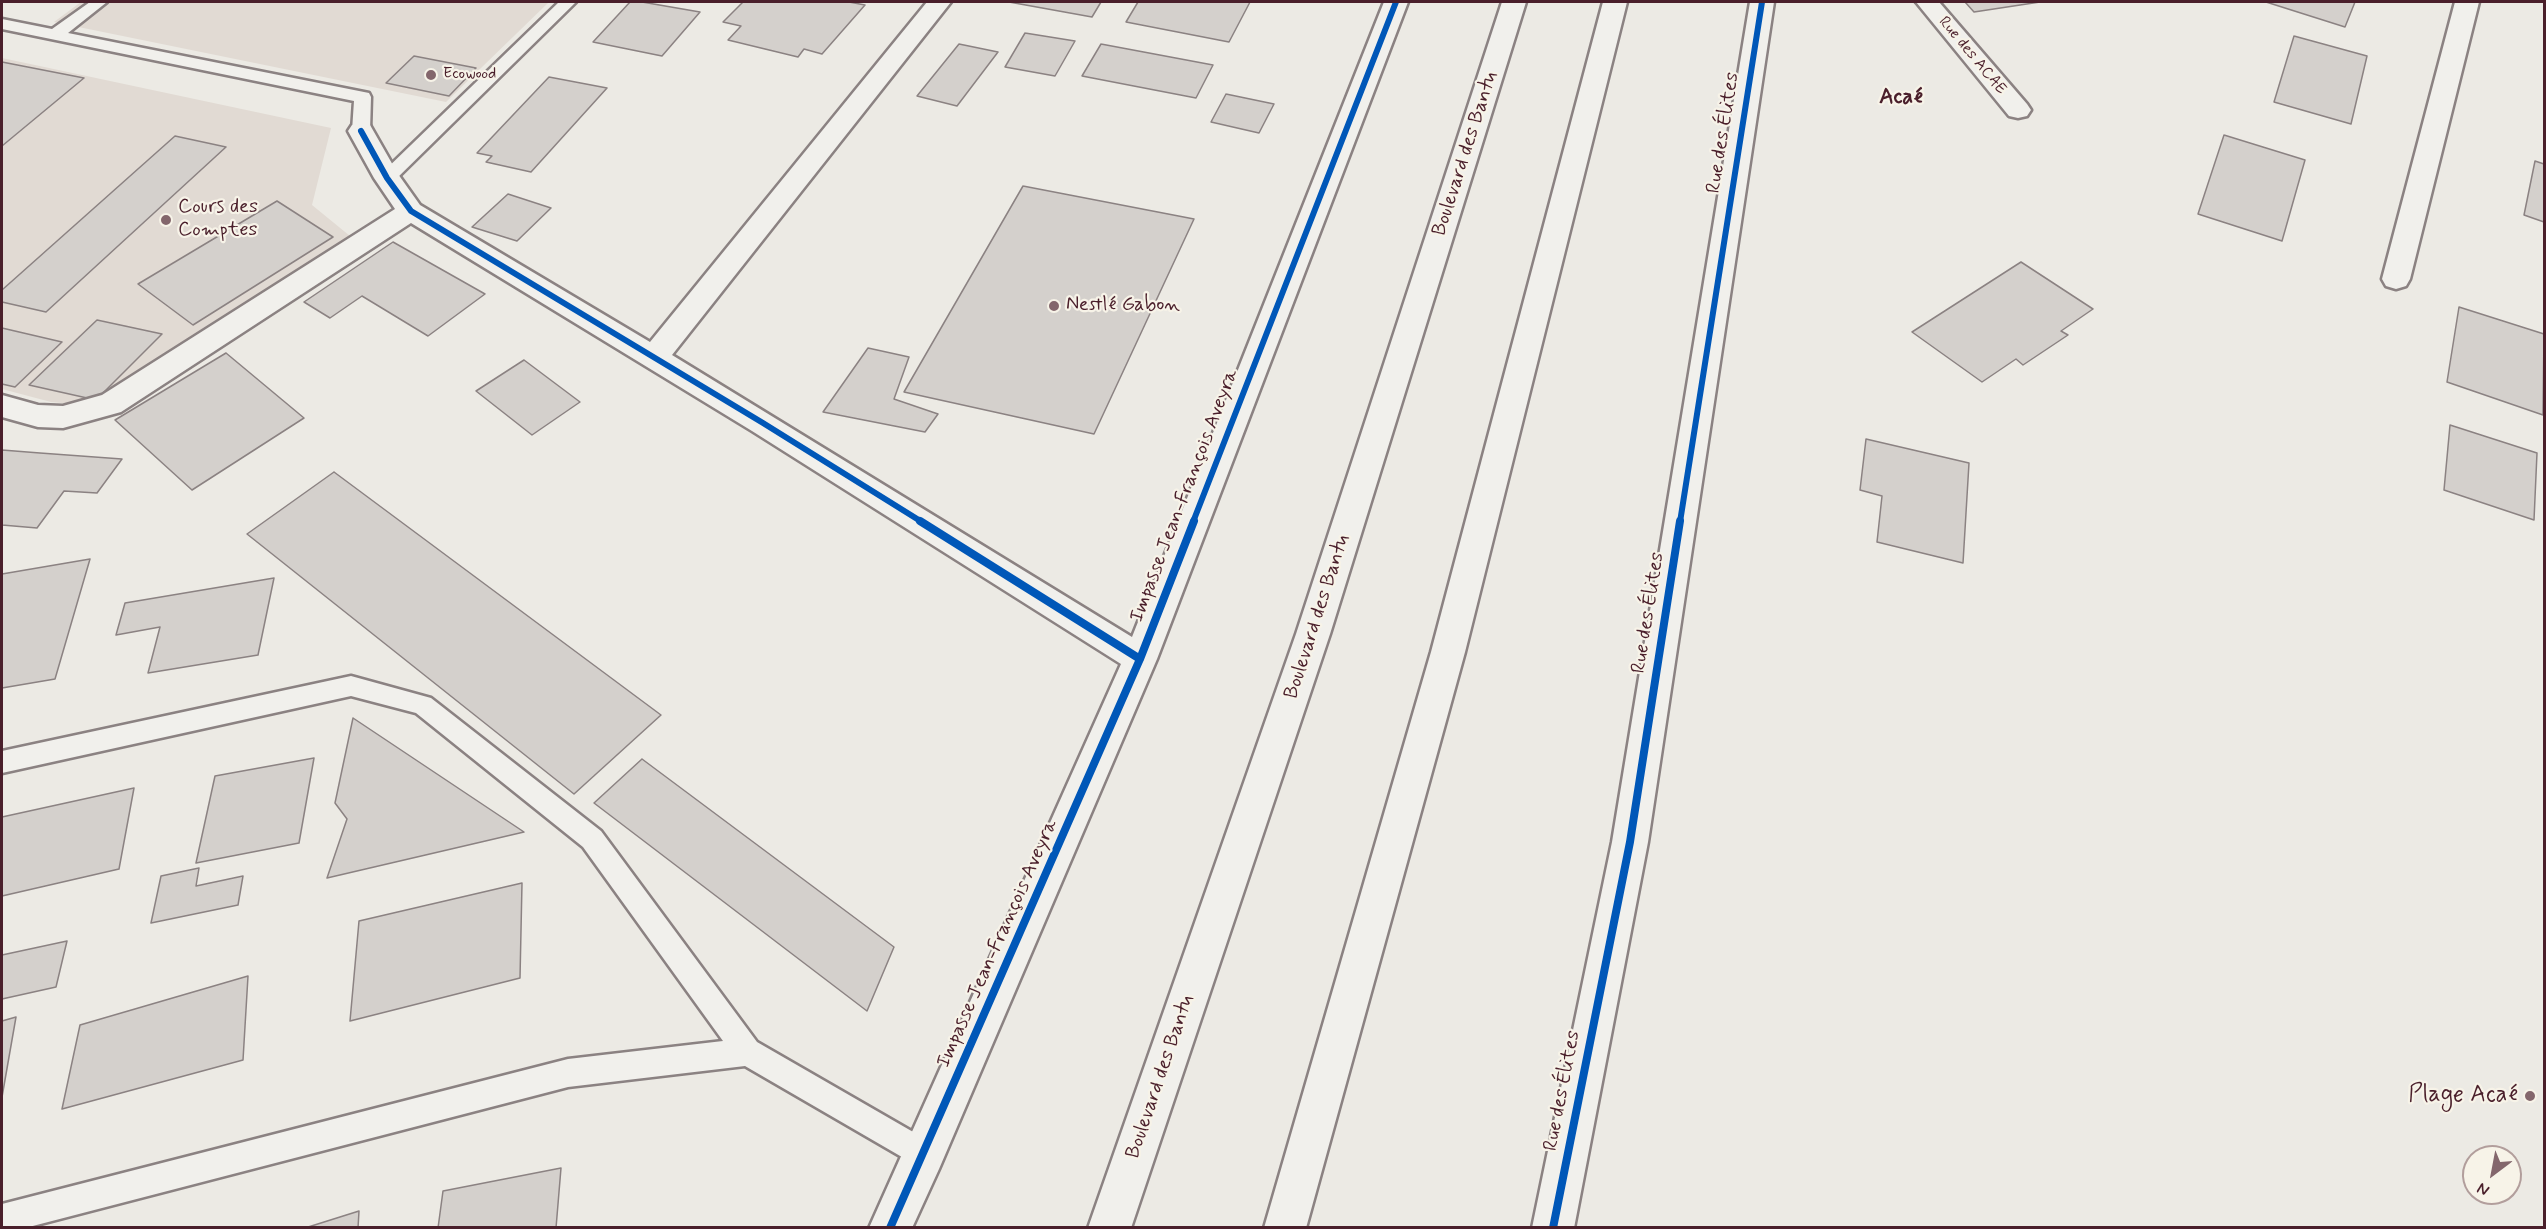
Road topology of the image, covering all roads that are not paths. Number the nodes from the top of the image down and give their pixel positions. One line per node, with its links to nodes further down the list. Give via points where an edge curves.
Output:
1 (99, 2): 11 (lane)
2 (568, 2): 14 (lane)
3 (939, 2): 17 (main road)
4 (1396, 2): 19 (main road, Impasse Jean-François Aveyra)
5 (1514, 2): 25 (main road, Boulevard des Bantu, via 1313,634)
6 (1615, 2): 26 (main road, via 1448,652)
7 (1762, 2): 27 (main road, Rue des Élites, via 1630,842)
8 (1927, 2): 12 (main road, Rue des ACAE)
9 (2467, 2): 16 (main road)
10 (2, 24): 11 (lane)
11 (56, 34): 13 (lane, via 363,97)
12 (2018, 110)
13 (361, 130): 14 (main road)
14 (387, 178): 15 (main road)
15 (411, 211): 17 (main road); 18 (main road, via 111,404 63,417 38,416)
16 (2396, 279)
17 (655, 356): 19 (main road)
18 (2, 406)
19 (1140, 659): 22 (main road, Impasse Jean-François Aveyra)
20 (2, 762): 21 (lane, via 351,686 423,705 592,839)
21 (747, 1052): 22 (lane); 23 (lane, via 568,1073)
22 (924, 1154): 24 (main road, Impasse Jean-François Aveyra)
23 (2, 1219)
24 (890, 1227)
25 (1109, 1227)
26 (1285, 1227)
27 (1553, 1227)

